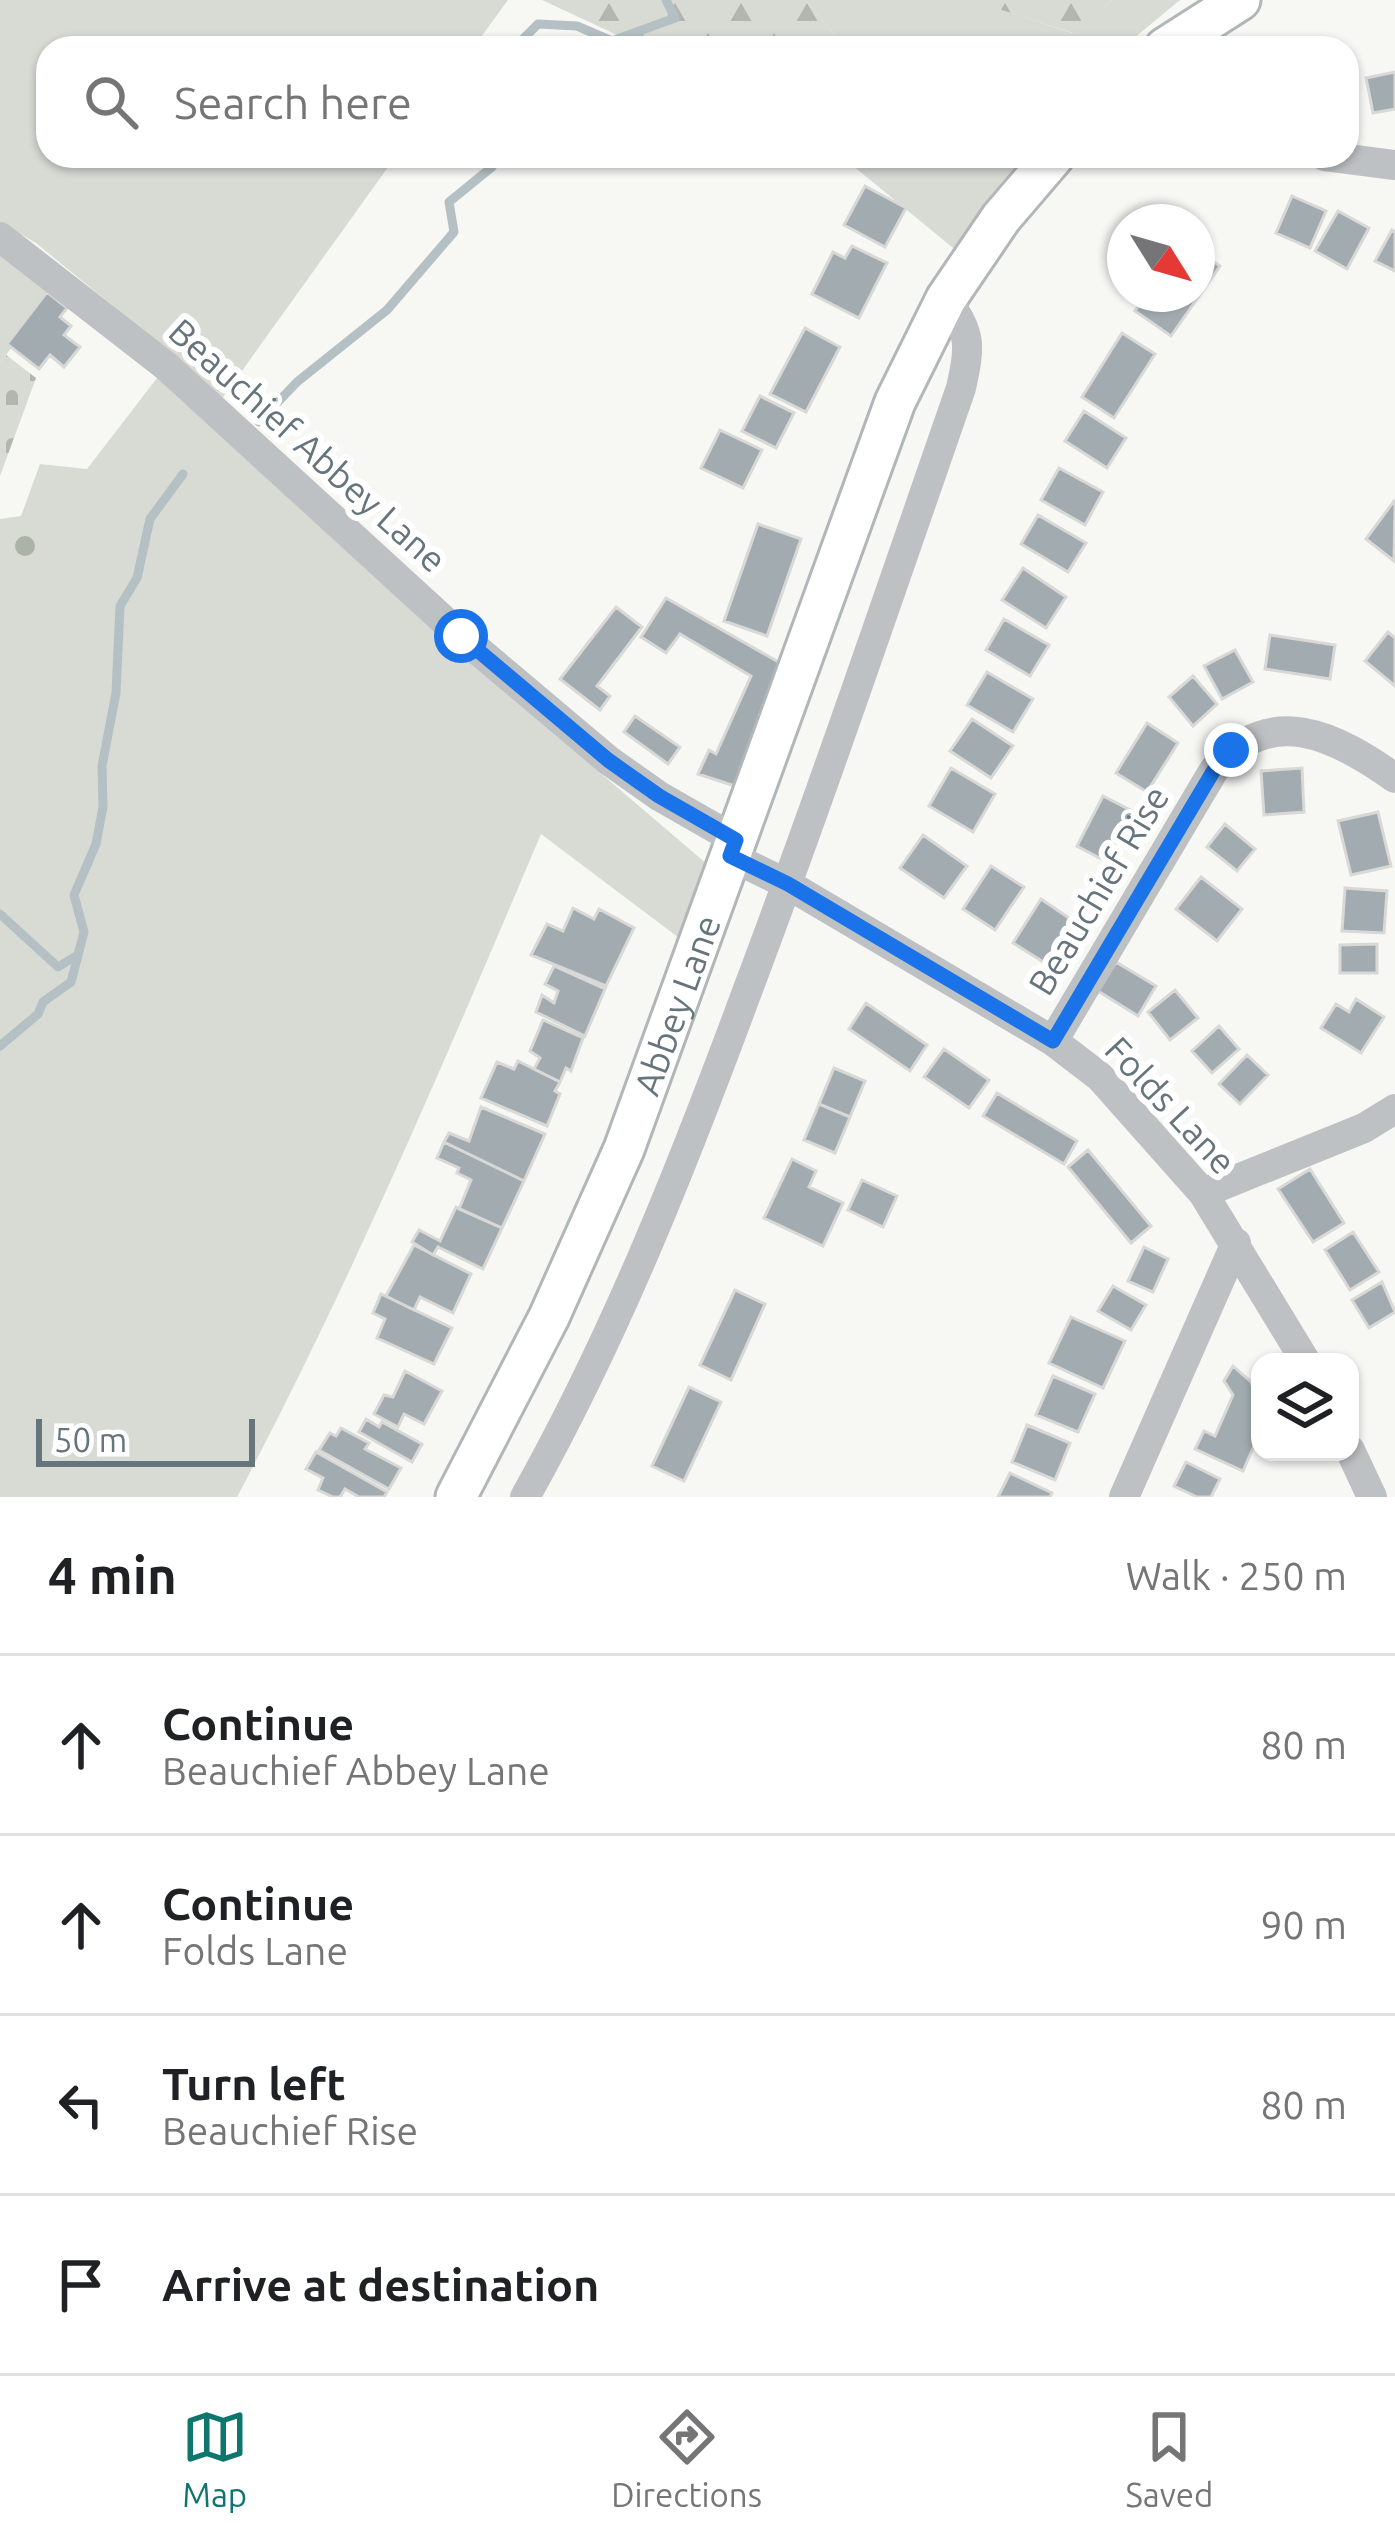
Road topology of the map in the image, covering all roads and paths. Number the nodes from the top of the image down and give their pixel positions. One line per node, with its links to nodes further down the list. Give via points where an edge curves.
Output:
1 (1240, 0): 2 (main road)
2 (1184, 36)
3 (1359, 160): 4 (street)
4 (1395, 165)
5 (1044, 168): 7 (main road, Abbey Lane)
6 (0, 237): 9 (street, Beauchief Abbey Lane, via 166,366 608,760)
7 (946, 299): 9 (main road, Abbey Lane, via 895,402); 10 (street, Abbey Lane, via 964,323 969,352 961,388)
8 (1395, 778): 11 (street, Beauchief Rise, via 1324,735 1287,731 1231,750)
9 (734, 848): 10 (street, Folds Lane); 17 (main road, Abbey Lane, via 624,1149)
10 (788, 884): 11 (street, Folds Lane); 18 (street, Abbey Lane, via 682,1166)
11 (1053, 1041): 13 (street, Folds Lane, via 1100,1077)
12 (1395, 1109): 13 (street)
13 (1203, 1193): 14 (street, Folds Lane)
14 (1236, 1243): 15 (street, Folds Lane); 19 (street)
15 (1301, 1353)
16 (1355, 1461): 20 (street)
17 (456, 1497)
18 (525, 1497)
19 (1124, 1497)
20 (1372, 1497)

